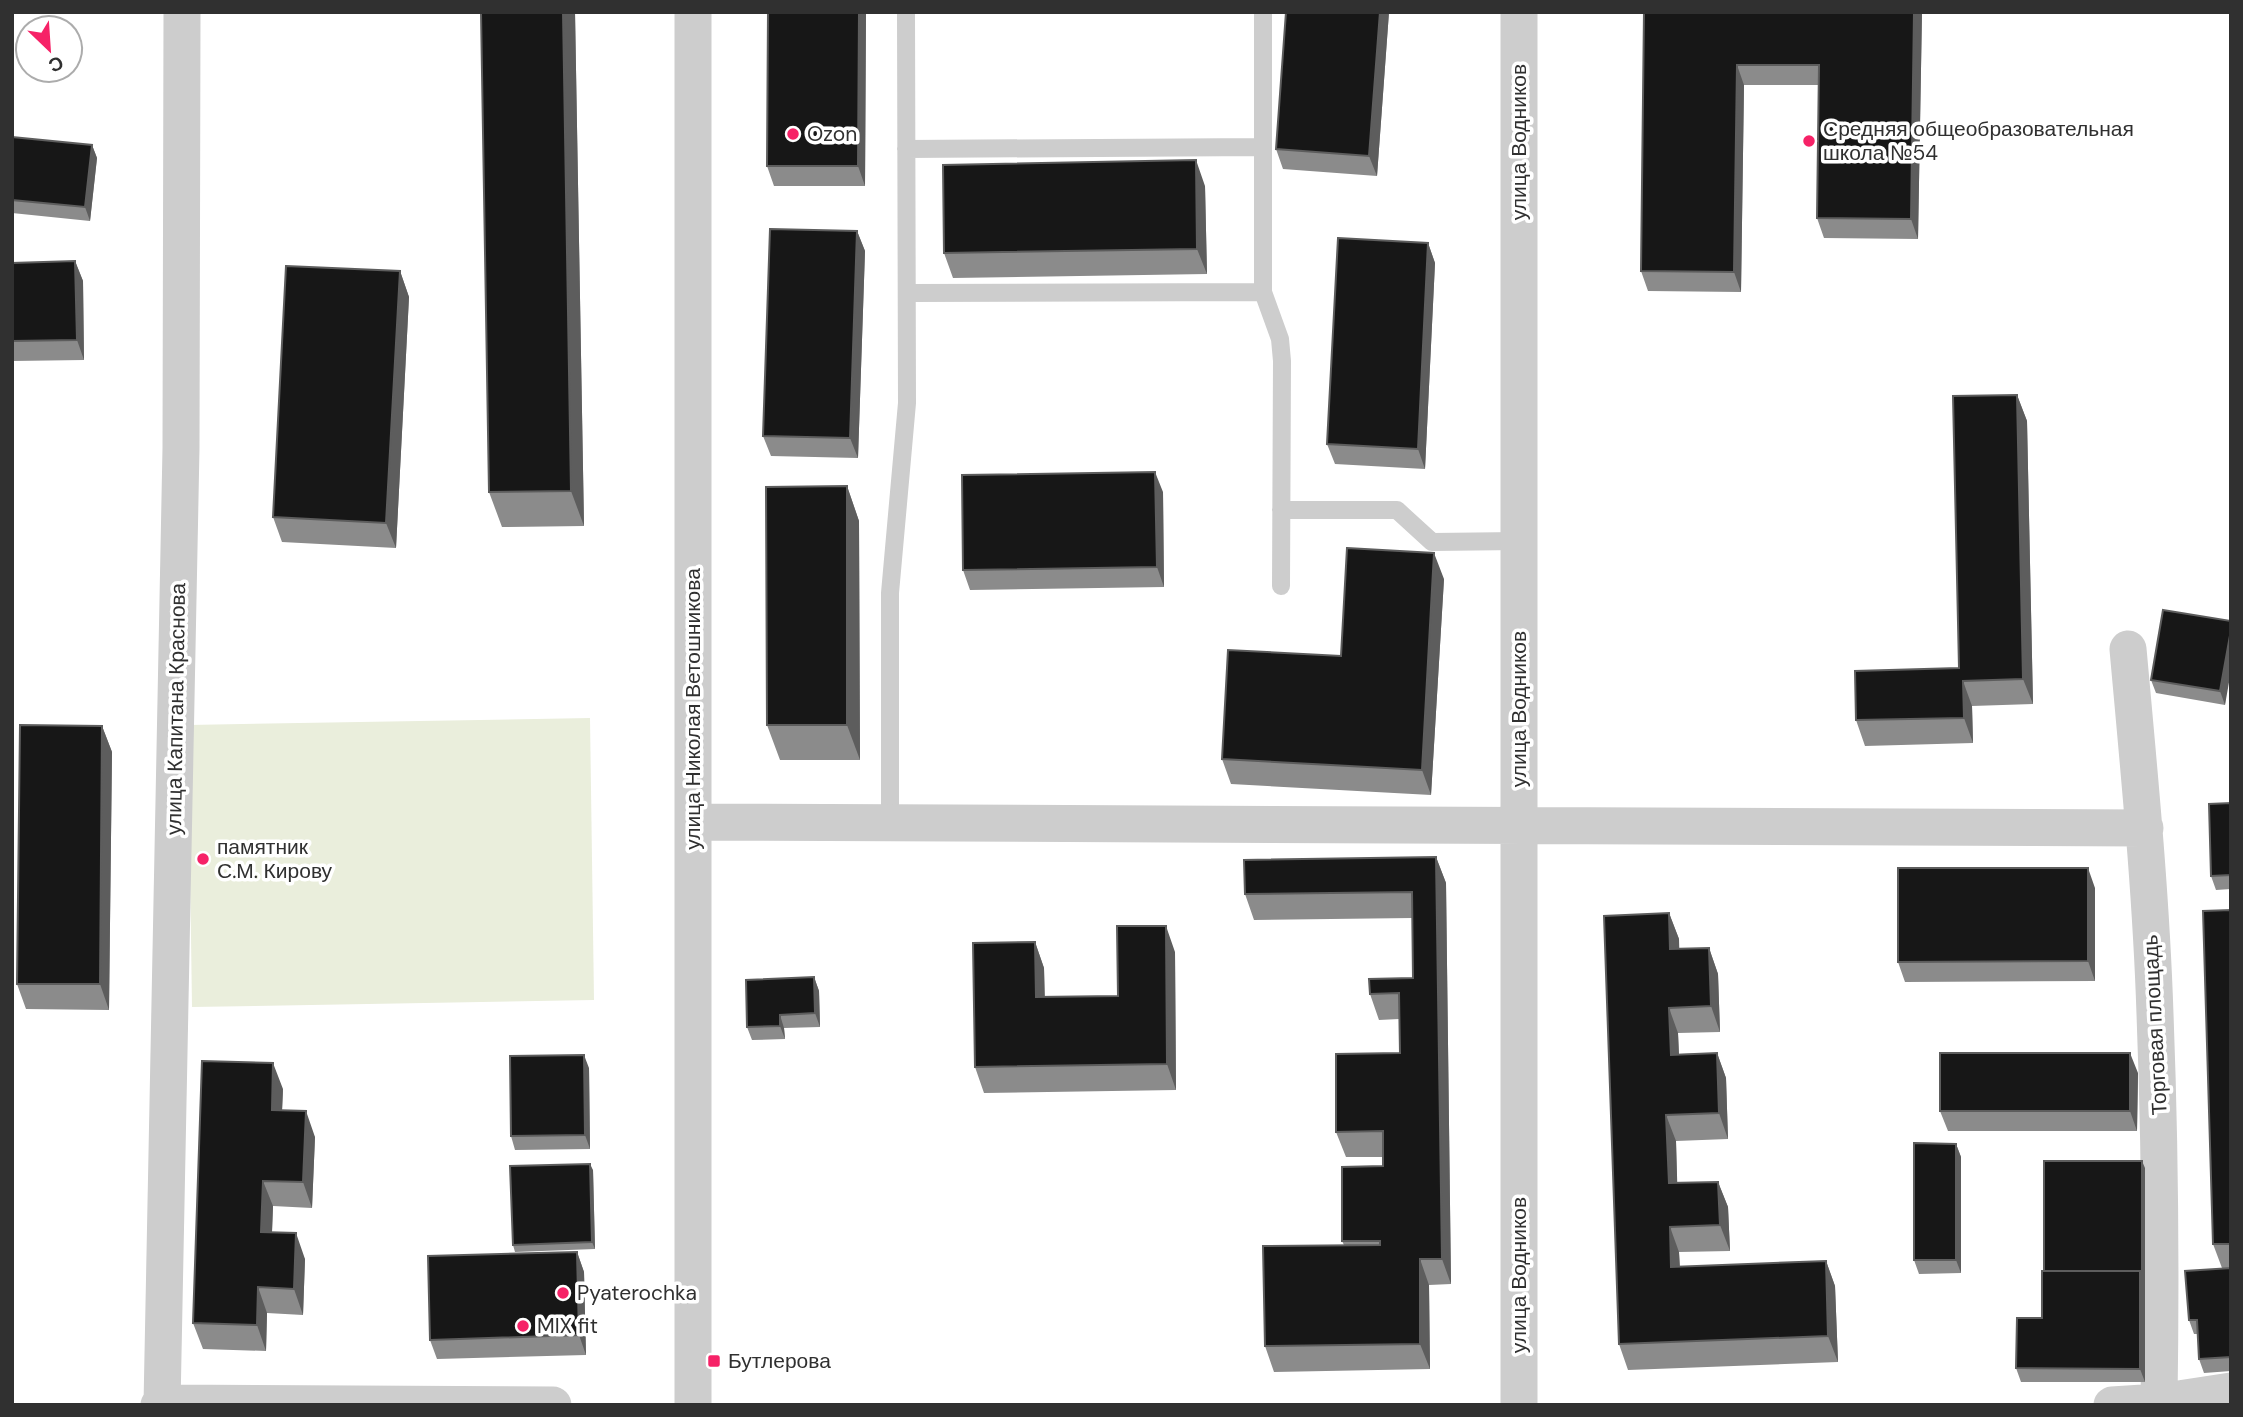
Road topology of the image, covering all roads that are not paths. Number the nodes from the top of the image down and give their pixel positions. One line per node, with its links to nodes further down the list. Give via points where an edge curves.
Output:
1 (182, 12): 20 (street, улица Капитана Краснова, via 181,448)
2 (693, 12): 14 (street, улица Николая Ветошникова)
3 (906, 12): 7 (lane)
4 (1262, 12): 6 (lane)
5 (1519, 12): 11 (street, улица Водников)
6 (1263, 147): 7 (lane); 8 (lane)
7 (906, 149): 9 (lane)
8 (1263, 292): 9 (lane); 10 (lane, via 1280,339)
9 (906, 293): 15 (lane, via 906,403 890,593)
10 (1281, 510): 11 (lane, via 1397,510 1432,542); 12 (lane)
11 (1519, 541): 16 (street, улица Водников)
12 (1282, 586)
13 (2128, 649): 17 (street, Торговая площадь)
14 (693, 822): 15 (street); 22 (street, улица Николая Ветошникова)
15 (890, 823): 16 (street)
16 (1519, 826): 17 (street); 23 (street, улица Водников)
17 (2145, 828): 19 (street, Торговая площадь, via 2160,1141)
18 (2231, 1391): 19 (street)
19 (2159, 1402): 24 (street)
20 (161, 1404): 21 (street)
21 (553, 1405)
22 (693, 1405)
23 (1519, 1405)
24 (2112, 1405)

